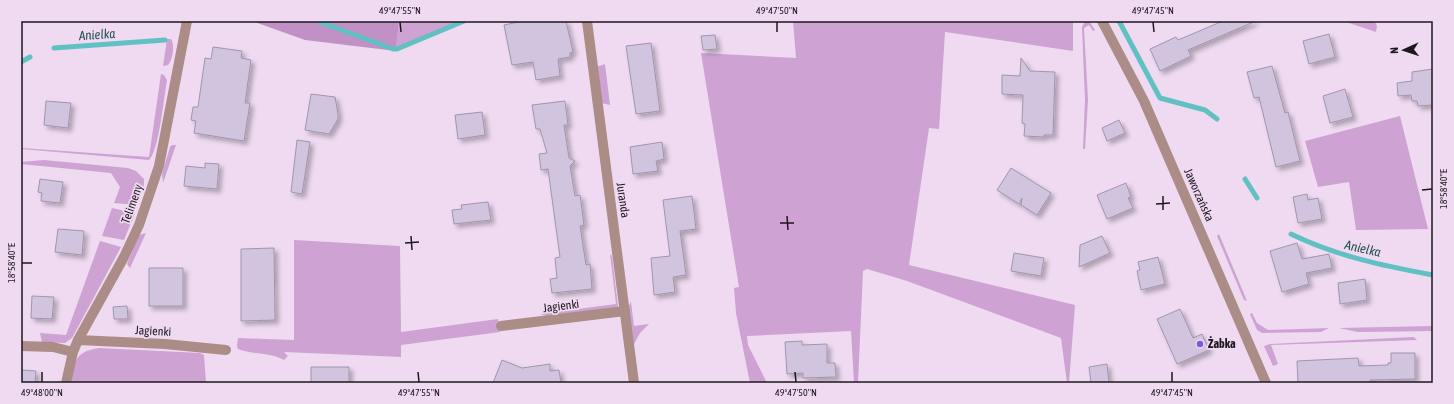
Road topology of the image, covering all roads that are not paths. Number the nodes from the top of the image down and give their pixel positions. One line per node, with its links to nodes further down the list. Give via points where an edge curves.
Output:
1 (187, 21): 6 (street, Telimeny, via 156,173 139,225)
2 (587, 21): 4 (street, Juranda)
3 (1102, 21): 12 (street, Jaworzańska, via 1144,101)
4 (625, 311): 5 (street, Jagienki); 11 (street, Juranda)
5 (501, 326)
6 (78, 340): 8 (street, Jagienki); 9 (street, Telimeny)
7 (21, 346): 9 (street)
8 (226, 350)
9 (73, 352): 10 (street, Telimeny)
10 (66, 383)
11 (634, 383)
12 (1266, 383)

